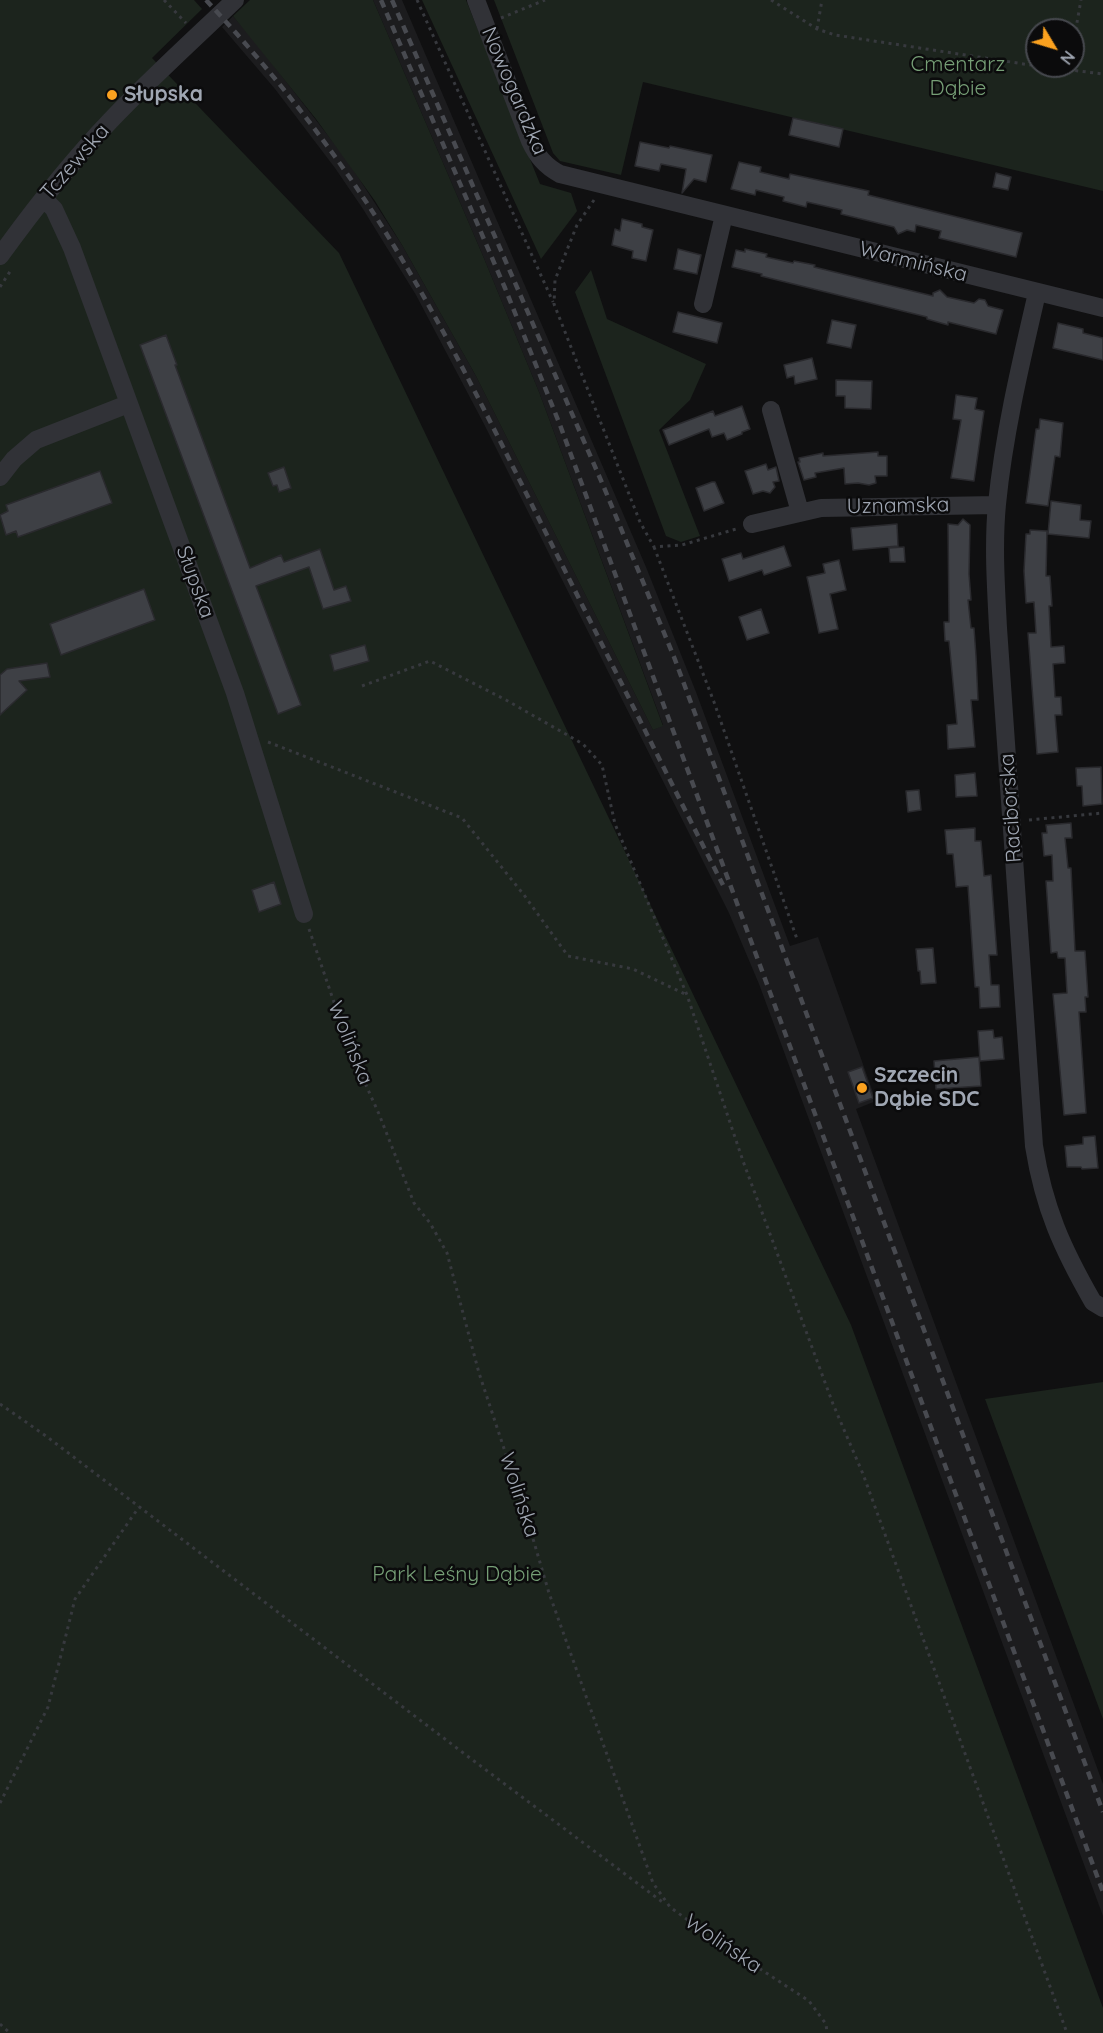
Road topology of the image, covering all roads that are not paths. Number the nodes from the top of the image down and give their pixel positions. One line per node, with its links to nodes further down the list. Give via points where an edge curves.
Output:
1 (235, 0): 4 (street, Tczewska, via 104,127)
2 (476, 0): 3 (street, Nowogardzka, via 533,147 547,167)
3 (560, 174): 5 (street, Warmińska)
4 (44, 199): 6 (street, Tczewska); 10 (street, Słupska, via 54,209 72,248)
5 (724, 214): 7 (street, Warmińska); 8 (street)
6 (0, 256)
7 (1037, 293): 9 (street, Warmińska); 13 (street, Raciborska, via 1009,424)
8 (703, 304)
9 (1103, 308)
10 (128, 404): 12 (street, via 36,440); 16 (street, Słupska, via 227,671)
11 (771, 410): 14 (street)
12 (0, 477)
13 (997, 505): 14 (street, Uznamska, via 856,506); 17 (street, Raciborska, via 996,588 1030,1098 1039,1177 1068,1257 1093,1302)
14 (800, 512): 15 (street, Uznamska)
15 (752, 524)
16 (306, 920)
17 (1103, 1308)

